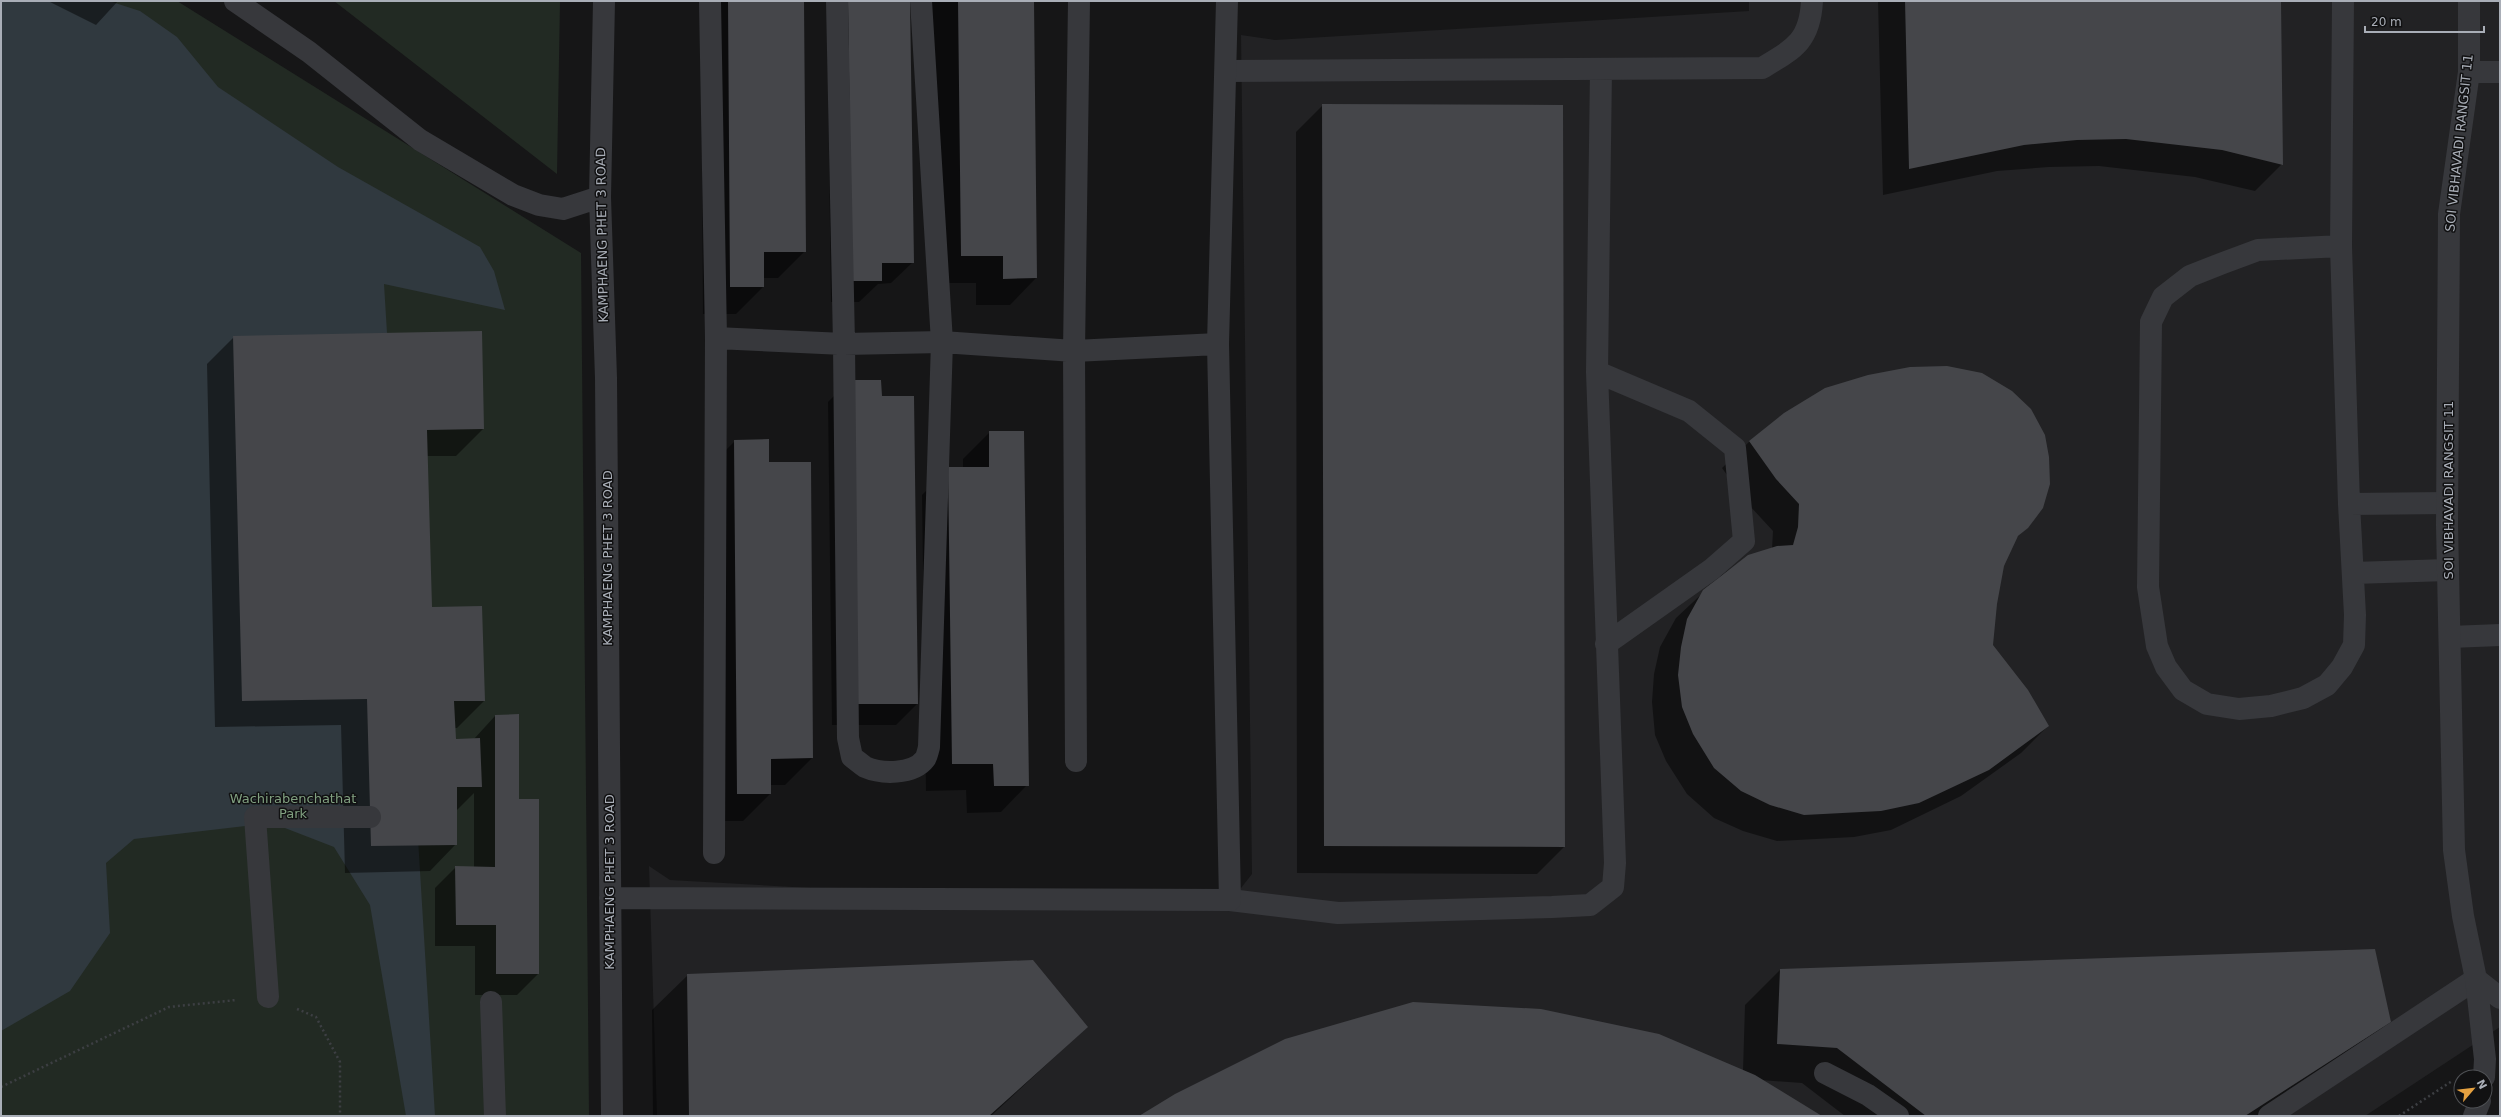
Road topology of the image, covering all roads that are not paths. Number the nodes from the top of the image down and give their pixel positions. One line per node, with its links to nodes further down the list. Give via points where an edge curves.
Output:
1 (235, 1): 15 (street, via 309,52 420,140 513,195 539,205 563,209)
2 (604, 1): 15 (street, KAMPHAENG PHET 3 ROAD)
3 (710, 1): 17 (street)
4 (837, 1): 19 (street)
5 (921, 1): 18 (street)
6 (1079, 1): 21 (street)
7 (1226, 1): 12 (street)
8 (1812, 1): 11 (street, via 1812,18 1804,38 1788,53 1762,68)
9 (2343, 1): 16 (street)
10 (2469, 1): 13 (street, SOI VIBHAVADI RANGSIT 11)
11 (1601, 69): 12 (street); 22 (street)
12 (1226, 71): 20 (street)
13 (2469, 72): 14 (street); 23 (street, SOI VIBHAVADI RANGSIT 11, via 2449,214)
14 (2500, 72)
15 (600, 197): 33 (street, KAMPHAENG PHET 3 ROAD, via 606,378)
16 (2341, 246): 24 (street); 26 (street, via 2258,250 2190,276 2163,297 2151,322 2148,587 2157,646 2166,667 2184,690 2207,704 2239,709 2271,706 2302,698 2327,685 2342,667 2354,645)
17 (716, 338): 19 (street); 32 (street)
18 (942, 342): 19 (street); 19 (street, via 929,747 924,760 912,768 897,772 865,766 852,757 848,738); 21 (street)
19 (844, 344)
20 (1218, 344): 21 (street); 34 (street)
21 (1074, 351): 30 (street)
22 (1597, 372): 29 (street); 29 (street, via 1689,411 1735,448 1744,541 1712,569)
23 (2447, 503): 24 (street); 25 (street, SOI VIBHAVADI RANGSIT 11)
24 (2349, 504): 26 (street)
25 (2448, 570): 26 (street); 28 (street, SOI VIBHAVADI RANGSIT 11)
26 (2353, 573)
27 (2500, 635): 28 (street)
28 (2450, 637): 35 (street, SOI VIBHAVADI RANGSIT 11, via 2454,850 2463,916)
29 (1606, 644): 34 (street, via 1615,863 1613,888 1590,905 1338,913)
30 (1076, 761)
31 (370, 817): 36 (street, via 256,816)
32 (714, 853)
33 (610, 898): 34 (street); 42 (street, KAMPHAENG PHET 3 ROAD)
34 (1230, 900)
35 (2476, 979): 37 (street); 39 (street, SOI VIBHAVADI RANGSIT 11); 44 (street)
36 (268, 996)
37 (2500, 998)
38 (491, 1002): 41 (street)
39 (2484, 1068)
40 (1825, 1073): 43 (street, via 1868,1095)
41 (495, 1116)
42 (612, 1116)
43 (1898, 1116)
44 (2269, 1116)

